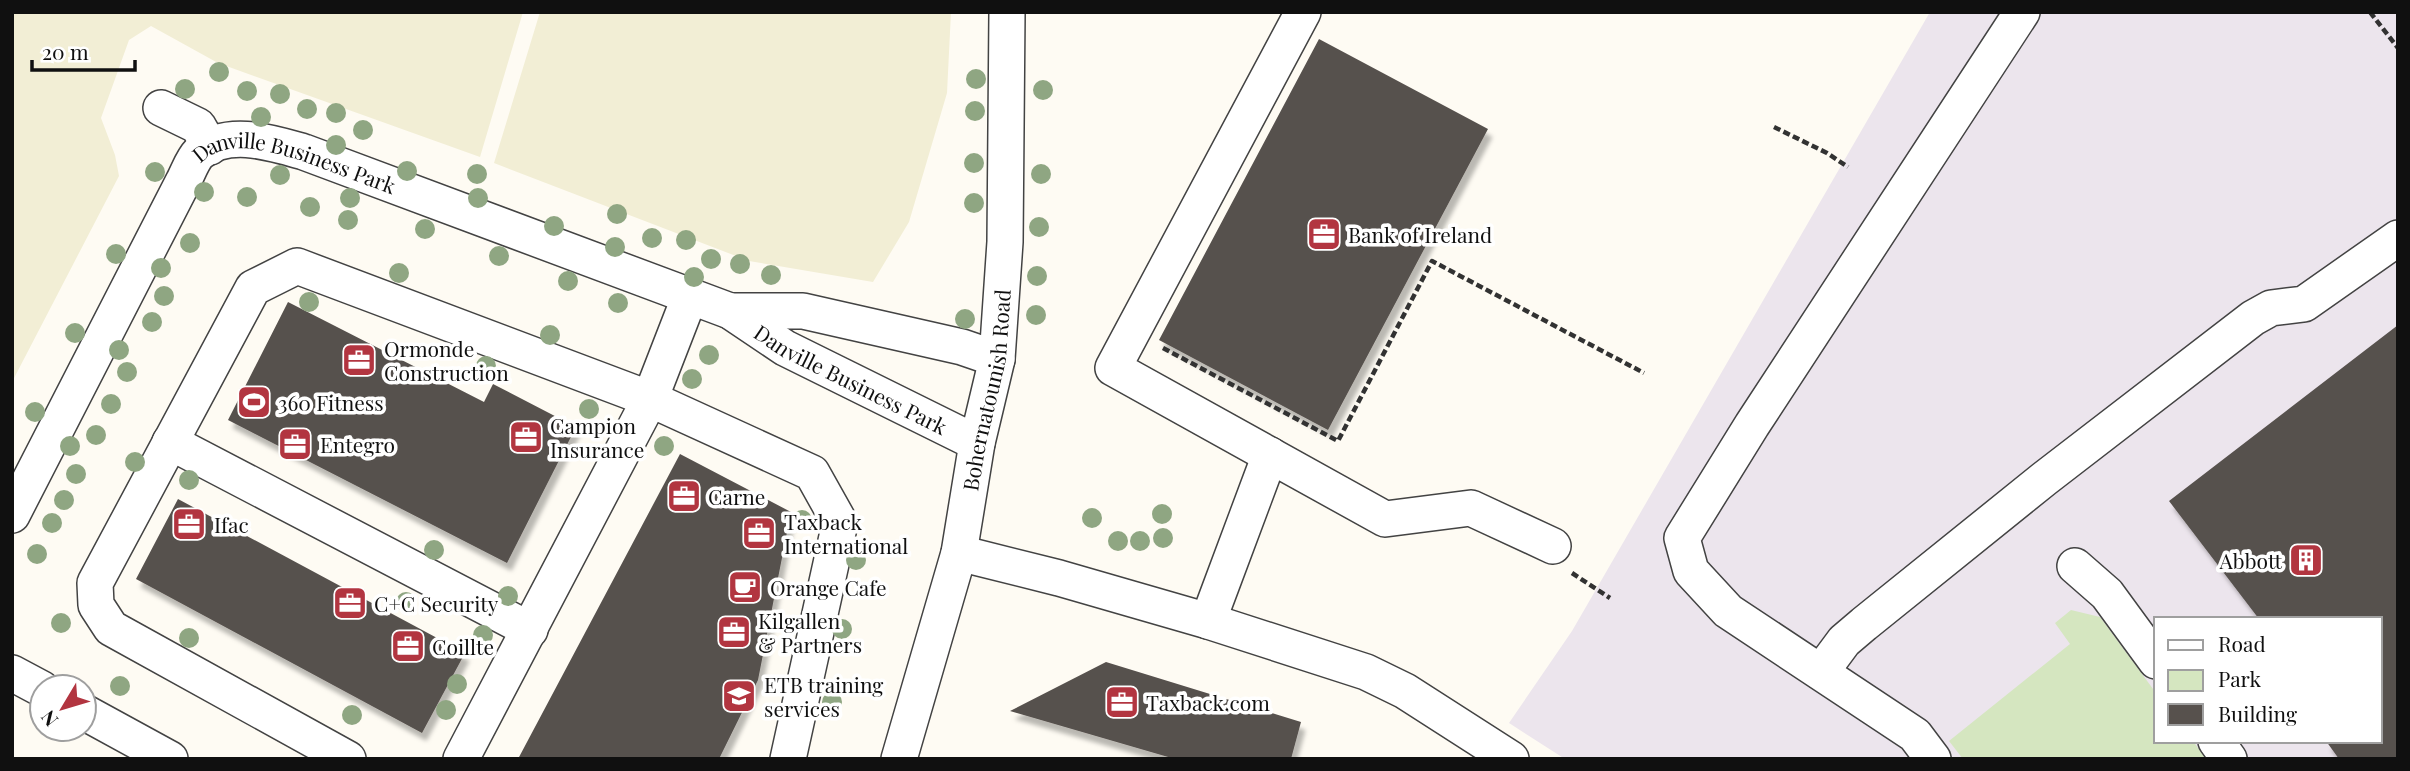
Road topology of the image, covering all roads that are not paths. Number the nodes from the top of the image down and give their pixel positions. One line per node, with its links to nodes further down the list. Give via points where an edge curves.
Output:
1 (1007, 12): 9 (street, Bohernatounish Road, via 1005,242)
2 (1303, 12): 13 (street, via 1113,368)
3 (2022, 12): 21 (street, via 1682,538 1691,571 1728,611)
4 (161, 108): 5 (street, via 198,126)
5 (210, 147): 7 (street, Danville Business Park, via 223,139 267,141 304,152); 14 (street, Danville Business Park, via 198,154)
6 (2398, 238): 21 (street, via 2304,304 2271,308 2253,318 1844,640)
7 (690, 296): 8 (street, Danville Business Park); 10 (street)
8 (730, 311): 9 (street, Danville Business Park, via 803,311); 12 (street, Danville Business Park, via 785,348)
9 (997, 359): 12 (street, Bohernatounish Road)
10 (650, 399): 11 (street, via 297,266 253,288); 19 (street); 29 (street, via 812,473 840,523)
11 (170, 442): 19 (street); 27 (street, via 95,583 96,605 111,628)
12 (977, 443): 16 (street, Bohernatounish Road)
13 (1270, 455): 15 (street, via 1385,519 1471,508); 18 (street)
14 (12, 515)
15 (1553, 546)
16 (959, 553): 18 (street); 30 (street, Bohernatounish Road)
17 (2075, 566): 20 (street, via 2107,594)
18 (1208, 621): 31 (street, via 1366,672 1405,691)
19 (530, 630): 28 (street)
20 (2154, 658)
21 (1821, 672): 32 (street, via 1915,735)
22 (12, 673): 23 (street)
23 (28, 682)
24 (98, 720): 26 (street)
25 (2217, 743): 33 (street)
26 (170, 759)
27 (348, 759)
28 (461, 759)
29 (789, 759)
30 (899, 759)
31 (1511, 759)
32 (1933, 759)
33 (2229, 759)

